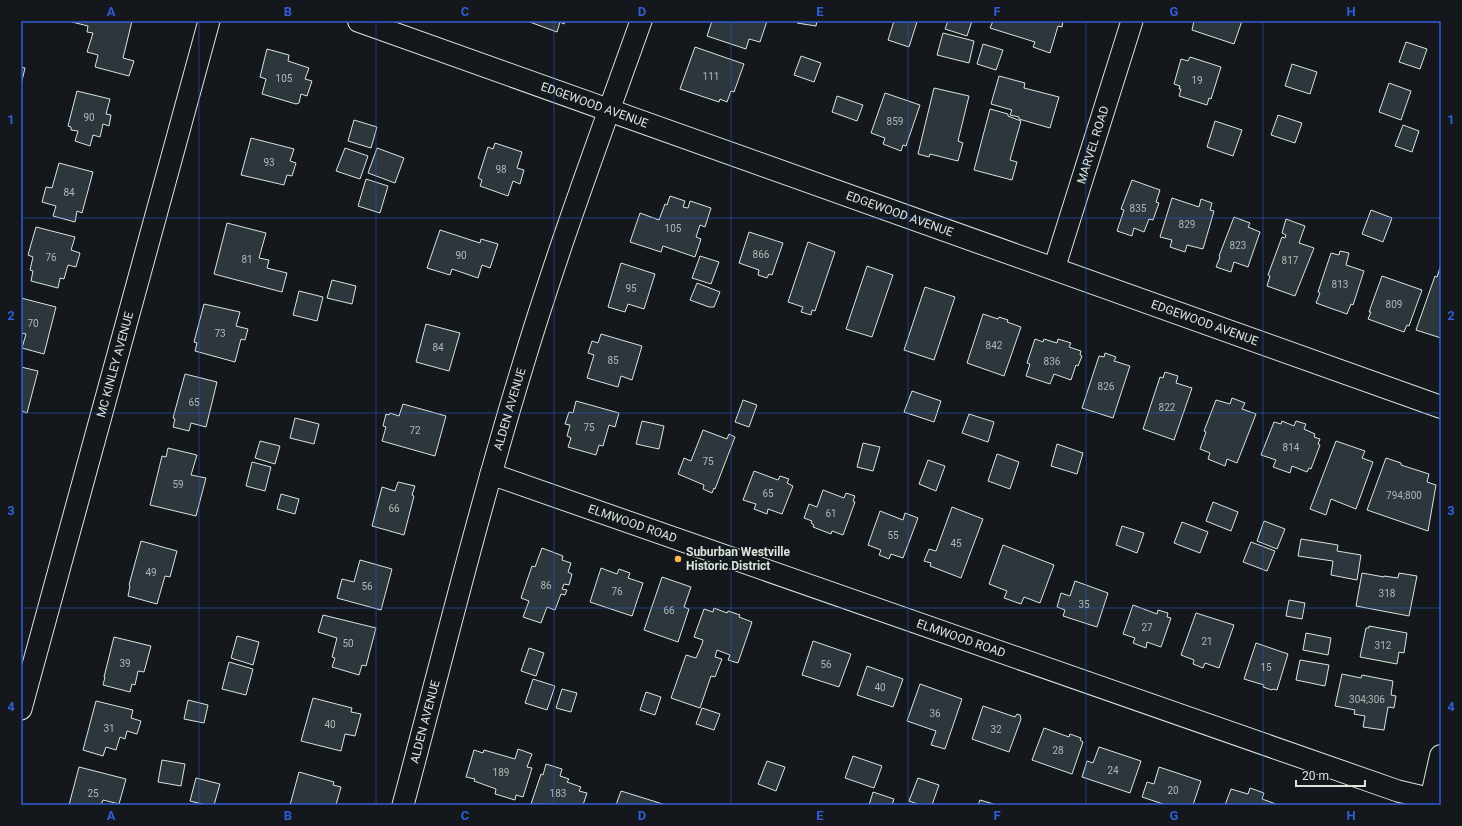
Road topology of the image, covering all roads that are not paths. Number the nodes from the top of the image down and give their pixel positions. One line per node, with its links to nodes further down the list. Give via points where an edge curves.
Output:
1 (209, 21): 9 (street, MC KINLEY AVENUE)
2 (359, 21): 5 (street, EDGEWOOD AVENUE)
3 (641, 21): 5 (street, ALDEN AVENUE)
4 (1132, 21): 6 (street, MARVEL ROAD)
5 (609, 111): 6 (street, EDGEWOOD AVENUE); 8 (street, ALDEN AVENUE, via 533,332)
6 (1054, 269): 7 (street, EDGEWOOD AVENUE)
7 (1441, 407)
8 (491, 474): 11 (street, ELMWOOD ROAD); 12 (street, ALDEN AVENUE)
9 (21, 709)
10 (1441, 756): 11 (street)
11 (1431, 802)
12 (403, 805)

